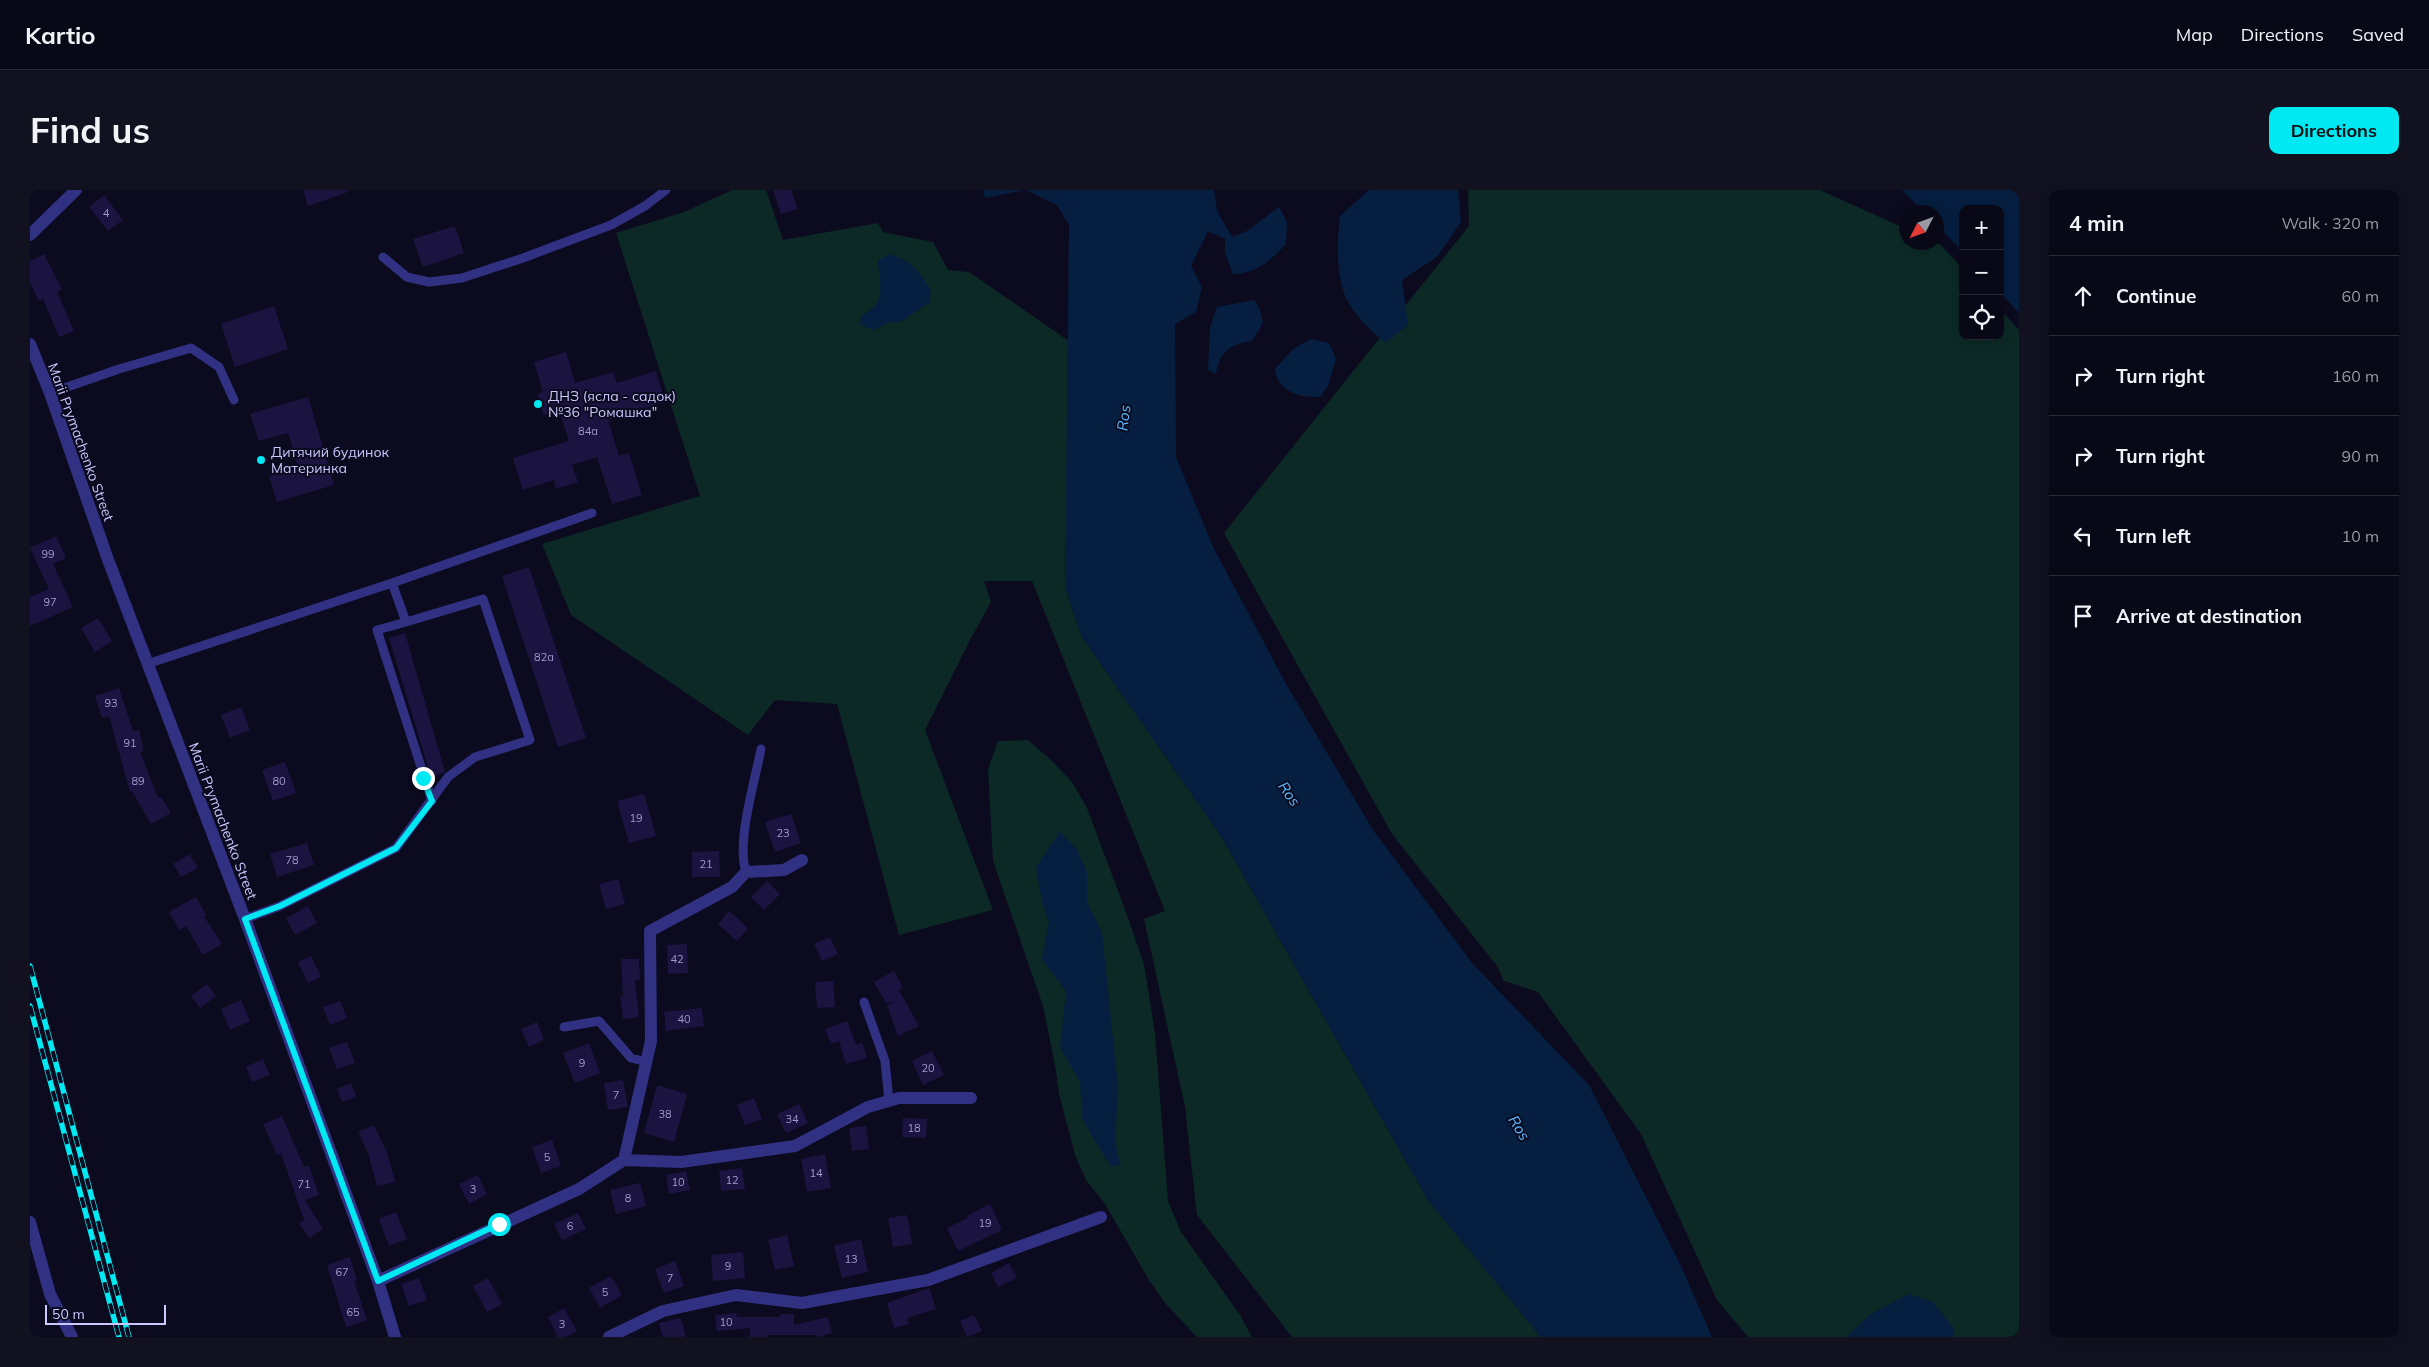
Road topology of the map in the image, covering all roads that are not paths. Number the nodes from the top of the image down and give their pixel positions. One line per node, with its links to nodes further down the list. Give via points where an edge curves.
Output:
1 (76, 190): 3 (street)
2 (666, 190): 4 (lane, via 611,225 462,278 429,282 407,277)
3 (30, 236)
4 (383, 257)
5 (31, 352): 6 (street, Marii Prymachenko Street)
6 (50, 394): 7 (lane, via 191,348 219,367); 11 (street, Marii Prymachenko Street)
7 (234, 400)
8 (592, 513): 9 (lane)
9 (392, 583): 10 (lane); 11 (lane)
10 (406, 622): 13 (lane, via 377,630); 13 (lane, via 483,599 530,740 475,757 448,777)
11 (147, 664): 16 (street, Marii Prymachenko Street)
12 (761, 749): 15 (lane, via 745,832 742,860)
13 (432, 801): 16 (lane, via 396,848 280,906)
14 (802, 860): 15 (street, via 784,870)
15 (746, 872): 19 (street, via 732,887 650,931 652,1041)
16 (245, 919): 25 (street, Marii Prymachenko Street)
17 (864, 1002): 21 (lane, via 885,1061)
18 (564, 1027): 19 (lane, via 599,1021 631,1058)
19 (647, 1062): 22 (street)
20 (971, 1098): 21 (street, via 899,1098)
21 (889, 1101): 22 (street, via 868,1107 795,1146 681,1162)
22 (624, 1160): 25 (street, via 579,1188)
23 (1101, 1217): 28 (street, via 928,1280 802,1303 736,1295 663,1311)
24 (30, 1222): 26 (street, via 50,1294)
25 (378, 1281): 27 (street, Marii Prymachenko Street)
26 (72, 1337)
27 (395, 1337)
28 (609, 1337)

